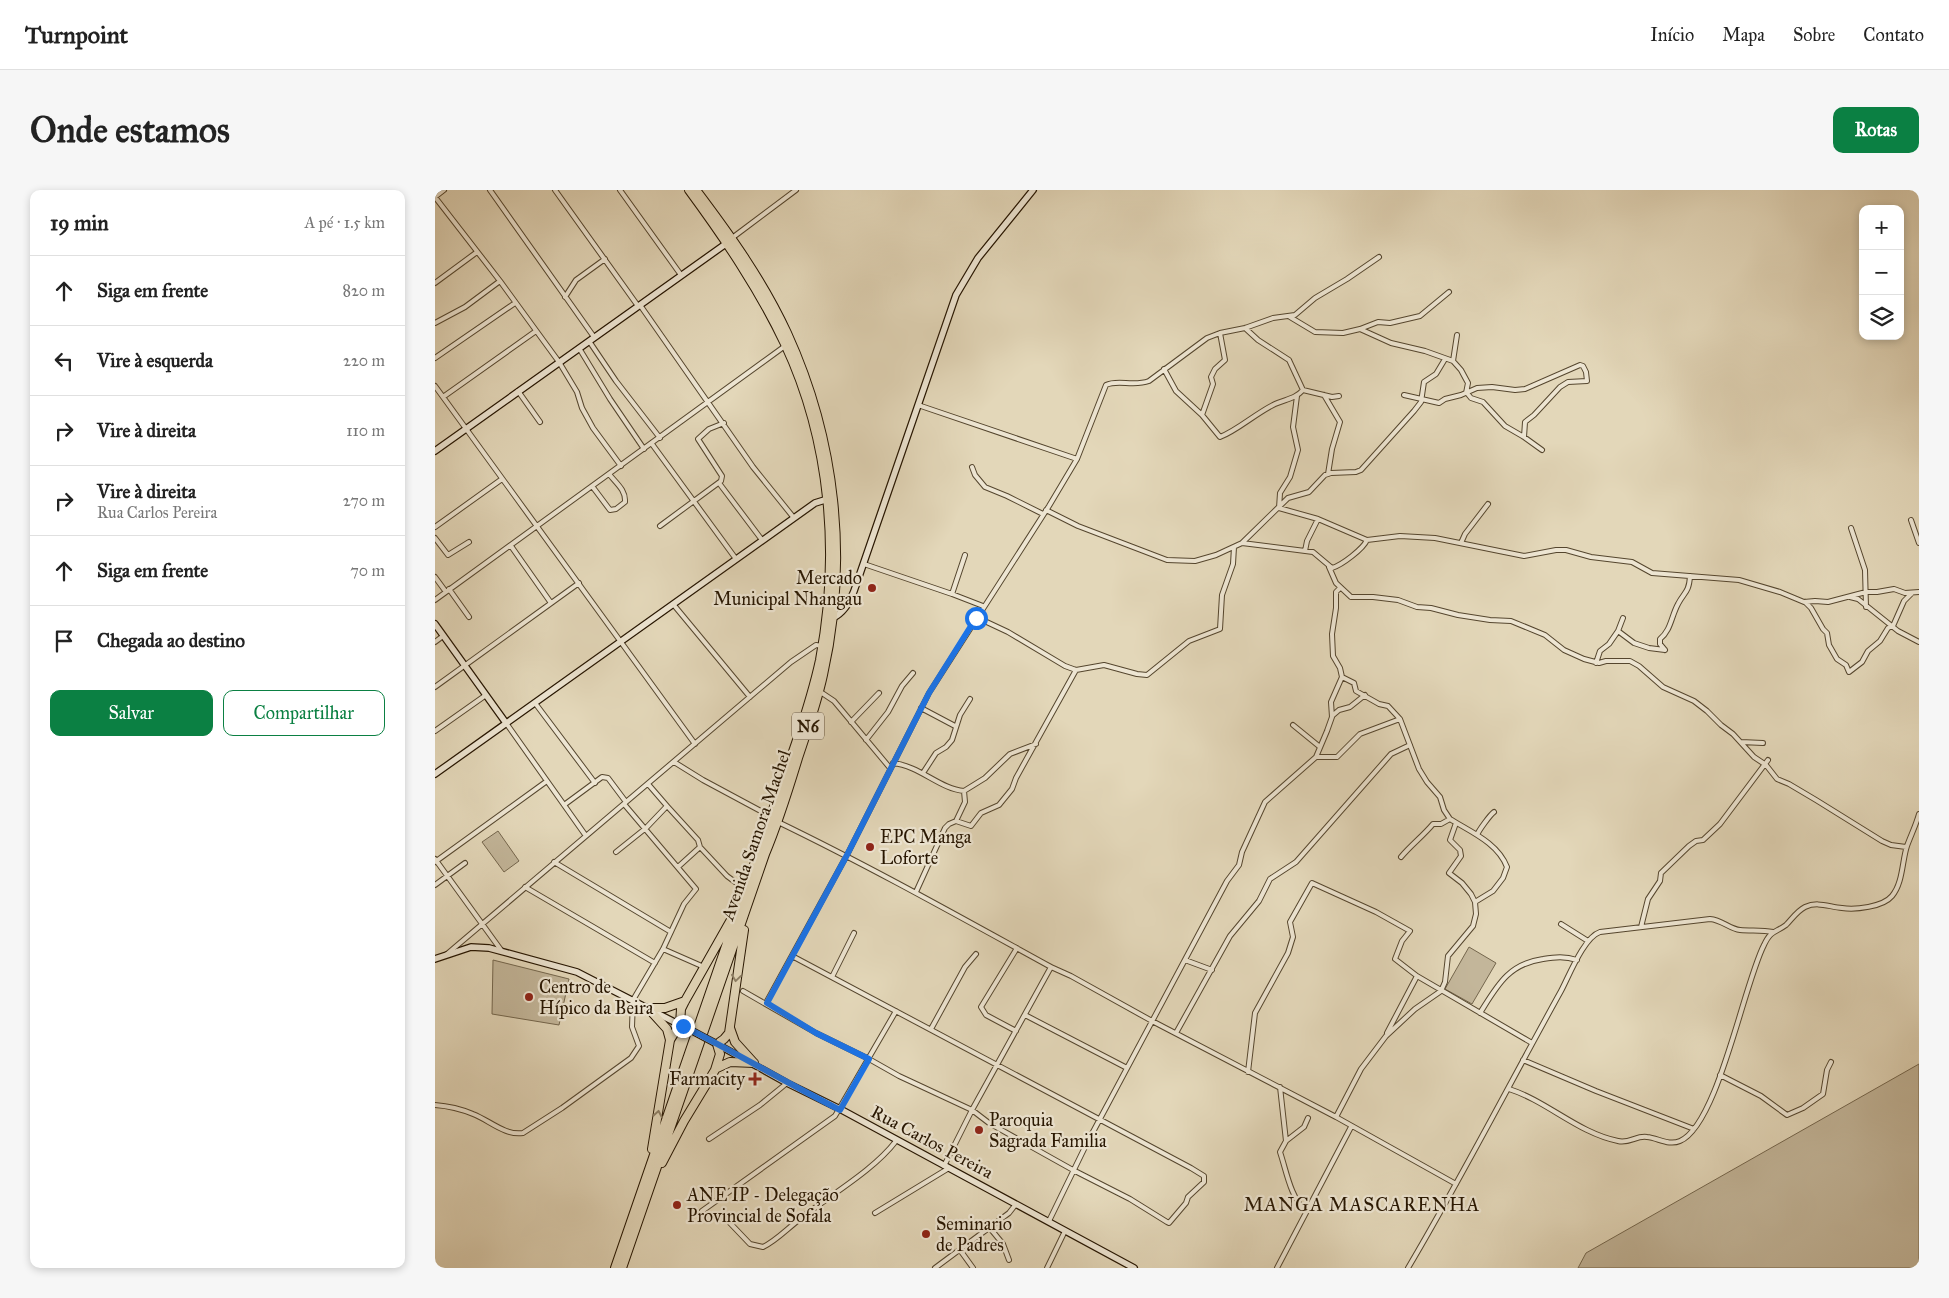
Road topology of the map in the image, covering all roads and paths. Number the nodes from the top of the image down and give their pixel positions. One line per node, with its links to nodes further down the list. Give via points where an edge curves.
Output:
1 (444, 190): 9 (street)
2 (489, 190): 18 (street)
3 (555, 190): 13 (street)
4 (621, 190): 14 (street)
5 (689, 190): 10 (highway, N6)
6 (696, 190): 10 (highway, Avenida Samora Machel / N6)
7 (796, 190): 10 (street)
8 (1033, 190): 47 (main road, via 962,283)
9 (435, 197): 11 (street)
10 (729, 241): 14 (main road); 29 (highway, N6); 109 (highway, Avenida Samora Machel / N6, via 757,277 786,332 819,424 835,516)
11 (477, 252): 15 (street); 16 (street)
12 (1379, 257): 21 (street)
13 (605, 259): 18 (street, via 576,280); 20 (street)
14 (681, 275): 20 (main road)
15 (500, 281): 19 (street); 22 (street, via 465,307)
16 (435, 283)
17 (1449, 292): 24 (street, via 1421,315 1394,323 1377,322)
18 (565, 296): 28 (street)
19 (515, 303): 25 (street); 31 (street)
20 (639, 306): 28 (main road); 46 (street)
21 (1290, 317): 23 (street, via 1273,318); 24 (street, via 1315,332 1343,333)
22 (435, 323)
23 (1245, 328): 26 (street); 37 (street, via 1289,360)
24 (1359, 329): 32 (street, via 1391,343)
25 (536, 331): 34 (street); 44 (street)
26 (1220, 333): 35 (street, via 1202,341); 48 (street, via 1225,360 1211,377 1213,384)
27 (1457, 335): 33 (street)
28 (592, 339): 30 (main road); 53 (street, via 616,381)
29 (786, 346): 46 (street); 66 (highway, Avenida Samora Machel / N6, via 809,409)
30 (579, 348): 34 (main road); 55 (street)
31 (435, 358)
32 (1445, 359): 33 (street); 45 (street, via 1436,374 1424,382)
33 (1453, 361): 39 (street, via 1469,383)
34 (559, 362): 38 (main road); 59 (street, via 593,428)
35 (1164, 370): 48 (street, via 1176,391); 58 (street, via 1156,378 1143,383 1106,385)
36 (435, 386): 44 (street)
37 (1303, 390): 40 (street); 42 (street)
38 (518, 391): 49 (street); 51 (main road)
39 (1466, 393): 45 (street, via 1437,403); 52 (street, via 1483,402 1505,426); 52 (street, via 1479,388 1525,389 1583,366 1587,381 1568,382 1558,388 1525,422)
40 (1324, 395): 43 (street); 62 (street, via 1340,422)
41 (1404, 395): 45 (street)
42 (1297, 396): 48 (street, via 1260,412 1220,437); 69 (street, via 1293,428 1298,450 1290,477 1280,493)
43 (1339, 396)
44 (443, 397): 51 (street)
45 (1421, 398): 62 (street, via 1414,411 1361,470)
46 (709, 402): 50 (street); 53 (street)
47 (918, 405): 58 (street); 90 (main road)
48 (1202, 415)
49 (540, 422)
50 (723, 423): 64 (street, via 698,439 722,476); 71 (street)
51 (466, 429): 57 (main road); 63 (street)
52 (1525, 437): 56 (street)
53 (660, 438): 54 (street)
54 (652, 444): 55 (street); 67 (street)
55 (644, 449): 59 (street)
56 (1542, 450)
57 (435, 451)
58 (1077, 459): 70 (street)
59 (621, 466): 61 (street)
60 (972, 467): 70 (street, via 985,487)
61 (609, 474): 65 (street); 65 (street, via 626,498 616,510 610,510)
62 (1329, 474): 69 (street, via 1312,491 1288,498)
63 (503, 479): 74 (street); 76 (street)
64 (719, 483): 67 (street); 79 (street)
65 (592, 486): 74 (street)
66 (828, 499): 71 (main road, via 815,502); 119 (highway, Avenida Samora Machel / N6, via 829,592)
67 (693, 501): 75 (street); 89 (street)
68 (1488, 504): 83 (street)
69 (1279, 508): 72 (street); 82 (street)
70 (1045, 512): 86 (street, via 1167,560 1195,561); 106 (street)
71 (793, 518): 79 (main road)
72 (1318, 519): 80 (street); 87 (street)
73 (1911, 520): 84 (street)
74 (537, 526): 85 (street); 94 (street)
75 (660, 526)
76 (435, 528)
77 (1851, 528): 97 (street, via 1865,570)
78 (435, 538): 81 (street, via 448,555)
79 (762, 540): 89 (main road)
80 (1367, 540): 83 (street, via 1406,536); 91 (street, via 1335,568)
81 (469, 542)
82 (1242, 543): 86 (street); 87 (street)
83 (1461, 543): 92 (street, via 1524,556 1566,550 1632,562 1652,573)
84 (1919, 543)
85 (511, 546): 96 (street); 104 (street)
86 (1234, 547): 122 (street, via 1233,564 1222,595 1219,630 1189,641 1147,675 1104,665)
87 (1305, 551): 91 (street, via 1316,554)
88 (965, 555): 100 (street)
89 (736, 559): 105 (main road)
90 (864, 564): 100 (street); 109 (main road, via 850,602)
91 (1329, 567): 95 (street)
92 (1690, 576): 103 (street, via 1746,582); 114 (street, via 1667,633 1660,639 1665,650 1634,643)
93 (435, 578): 96 (street)
94 (579, 583): 104 (street); 117 (street)
95 (1340, 588): 120 (street, via 1353,597 1398,600 1458,615 1511,621 1545,635 1569,653); 124 (street, via 1336,592 1332,642 1333,656)
96 (447, 590): 102 (street); 108 (street)
97 (1866, 592): 99 (street, via 1894,589); 101 (street); 107 (street)
98 (1919, 592): 99 (street)
99 (1912, 593): 113 (street, via 1904,601)
100 (953, 594): 106 (street)
101 (1851, 597): 103 (street); 107 (street)
102 (435, 600)
103 (1805, 602): 113 (street, via 1827,633 1837,659 1846,665 1849,672)
104 (551, 603): 121 (street)
105 (673, 604): 117 (main road); 130 (street)
106 (983, 606): 110 (street)
107 (1866, 607): 113 (street)
108 (469, 618)
109 (833, 618): 126 (highway, Avenida Samora Machel / N6)
110 (976, 618): 122 (street); 133 (street)
111 (1623, 618): 114 (street)
112 (435, 624): 115 (main road)
113 (1893, 626): 118 (street)
114 (1618, 631): 120 (street, via 1600,651)
115 (443, 636): 116 (street); 121 (main road)
116 (435, 642)
117 (621, 642): 132 (main road); 144 (street)
118 (1919, 642)
119 (822, 646): 130 (street, via 816,645 791,662); 163 (highway, Avenida Samora Machel / N6, via 813,691)
120 (1597, 663): 142 (street, via 1633,662 1663,687 1694,701)
121 (465, 666): 125 (street); 128 (main road)
122 (1076, 670): 145 (street)
123 (913, 673): 141 (street)
124 (1342, 677): 129 (street, via 1354,683 1355,690); 134 (street, via 1331,702)
125 (435, 687)
126 (819, 691): 136 (street, via 834,701); 163 (highway, Avenida Samora Machel / N6)
127 (879, 692): 136 (street)
128 (486, 695): 137 (main road); 140 (street)
129 (1365, 695): 134 (street); 135 (street, via 1388,706)
130 (750, 696): 144 (street)
131 (970, 699): 139 (street)
132 (535, 703): 137 (main road); 155 (street)
133 (921, 708): 139 (street); 151 (street)
134 (1332, 717): 147 (street)
135 (1400, 719): 146 (street); 148 (street, via 1360,734 1337,757)
136 (851, 722): 141 (street)
137 (506, 723): 152 (main road); 154 (street)
138 (1293, 725): 147 (street)
139 (955, 726): 153 (street, via 952,740 937,753)
140 (435, 731)
141 (866, 740): 151 (street)
142 (1739, 741): 143 (street); 150 (street, via 1754,758)
143 (1763, 743)
144 (695, 744): 149 (street)
145 (1036, 744): 157 (street, via 1010,754 985,778); 165 (street, via 999,805 981,813 971,826)
146 (1410, 745): 164 (street, via 1419,769 1439,796); 206 (street, via 1391,754 1296,862 1270,879 1259,902 1230,936)
147 (1320, 747): 148 (street)
148 (1316, 756): 201 (street, via 1265,802 1239,865 1227,881)
149 (674, 762): 156 (street); 163 (street)
150 (1766, 762): 171 (street, via 1777,779 1882,841); 189 (street, via 1720,824 1703,840 1689,846 1661,873 1660,881 1648,899)
151 (891, 766): 153 (street, via 907,766); 173 (street)
152 (435, 774)
153 (923, 774): 157 (street)
154 (547, 781): 159 (street); 175 (street)
155 (595, 783): 158 (street, via 602,777 608,778); 159 (street)
156 (647, 784): 158 (street); 160 (street)
157 (964, 791): 165 (street, via 965,802)
158 (625, 803): 167 (street); 169 (street)
159 (564, 805): 169 (street)
160 (667, 806): 167 (street); 170 (street, via 698,840)
161 (1494, 812): 168 (street)
162 (1919, 814): 171 (street)
163 (775, 820): 173 (street); 182 (highway, Avenida Samora Machel / N6); 186 (highway, Avenida Samora Machel / N6)
164 (1450, 820): 166 (street); 174 (street, via 1433,824)
165 (957, 821): 183 (street, via 945,828)
166 (1456, 823): 168 (street); 185 (street, via 1450,840 1460,850 1461,856 1449,873 1468,888)
167 (646, 828): 172 (street); 178 (street)
168 (1477, 835): 185 (street, via 1501,855 1507,867 1493,891)
169 (586, 836): 176 (street)
170 (700, 847): 178 (street); 182 (street, via 727,876)
171 (1906, 847): 191 (street, via 1896,890 1888,900 1859,908 1815,904 1805,907)
172 (616, 852)
173 (847, 855): 183 (street); 199 (street)
174 (1401, 857)
175 (436, 861): 179 (street)
176 (554, 862): 181 (street); 190 (street)
177 (465, 863): 179 (street)
178 (678, 867): 190 (street, via 696,889 684,904)
179 (447, 876): 180 (street); 187 (street)
180 (435, 885)
181 (525, 887): 187 (street); 203 (street)
182 (746, 890): 184 (highway, Avenida Samora Machel / N6)
183 (916, 892): 194 (street)
184 (742, 901): 204 (highway); 251 (highway, Avenida Samora Machel / N6)
185 (1475, 902): 210 (street, via 1474,923 1448,956)
186 (746, 912): 220 (highway, one-way to 220); 253 (highway, Avenida Samora Machel / N6)
187 (482, 924): 196 (street); 198 (street)
188 (1561, 924): 193 (street)
189 (1641, 927): 191 (street, via 1710,919 1739,930); 193 (street, via 1600,932)
190 (671, 932): 195 (street)
191 (1773, 932): 236 (street, via 1763,945)
192 (854, 933): 208 (street)
193 (1588, 941): 202 (street)
194 (1017, 948): 205 (street); 222 (street, via 981,1007 986,1014)
195 (663, 949): 203 (street); 204 (street)
196 (501, 951): 198 (main road, Rua Carlos Pereira, via 478,946); 211 (main road, Rua Carlos Pereira, via 577,972)
197 (976, 954): 221 (street, via 965,967)
198 (444, 956): 200 (main road, Rua Carlos Pereira)
199 (792, 956): 208 (street); 213 (street)
200 (435, 959)
201 (1185, 960): 206 (street); 218 (street)
202 (1577, 960): 216 (street, via 1560,956 1519,965 1504,978); 227 (street)
203 (655, 963): 211 (street)
204 (704, 967): 212 (highway)
205 (1051, 967): 217 (street); 218 (street)
206 (1212, 970): 223 (street)
207 (1417, 976): 210 (street); 224 (street); 235 (street, via 1394,957 1410,930 1312,883 1290,922 1293,937 1289,953 1255,1014)
208 (832, 977): 215 (street)
209 (743, 991): 213 (street)
210 (1441, 991): 216 (street); 224 (street, via 1415,1009)
211 (633, 1000): 214 (main road, Rua Carlos Pereira); 240 (street, via 632,1027 639,1046 635,1053 531,1129 512,1133 473,1114)
212 (685, 1001): 214 (highway, via 673,1007); 219 (highway, via 681,1009)
213 (767, 1003): 228 (street, via 816,1033)
214 (648, 1008): 219 (main road, Rua Carlos Pereira); 225 (highway, via 667,1029)
215 (896, 1010): 221 (street); 228 (street)
216 (1480, 1013): 227 (street)
217 (1025, 1015): 222 (street); 233 (street)
218 (1152, 1021): 223 (street); 233 (street)
219 (681, 1025): 225 (highway); 226 (main road, Rua Carlos Pereira, bridge)
220 (730, 1028): 226 (highway, via 727,1036); 231 (highway, via 735,1042)
221 (931, 1029): 232 (street)
222 (1016, 1031): 232 (street)
223 (1176, 1033): 235 (street)
224 (1386, 1036): 243 (street, via 1361,1069)
225 (670, 1040): 251 (highway, one-way to 225)
226 (716, 1043): 231 (main road, Rua Carlos Pereira); 234 (highway, via 720,1054)
227 (1532, 1043): 229 (street)
228 (869, 1059): 241 (street); 242 (street)
229 (1523, 1060): 239 (street); 247 (street)
230 (1831, 1062): 236 (street, via 1823,1094 1787,1115 1761,1096)
231 (754, 1063): 234 (highway, via 730,1062); 237 (main road, Rua Carlos Pereira)
232 (997, 1064): 242 (street); 245 (street)
233 (1127, 1068): 245 (street)
234 (715, 1070): 253 (highway)
235 (1249, 1072): 238 (street)
236 (1720, 1075): 247 (street)
237 (787, 1083): 241 (main road, Rua Carlos Pereira); 248 (street)
238 (1280, 1088): 243 (street); 250 (street)
239 (1509, 1089): 247 (street, via 1531,1097 1587,1129 1621,1142 1644,1136 1676,1142); 255 (street)
240 (435, 1105)
241 (840, 1110): 249 (main road, Rua Carlos Pereira); 257 (street)
242 (971, 1110): 252 (street); 254 (street)
243 (1336, 1117): 246 (street)
244 (1308, 1118): 250 (street, via 1303,1128)
245 (1099, 1119): 254 (street); 254 (street, via 1196,1171 1203,1176 1204,1182 1169,1223)
246 (1351, 1127): 255 (street); 258 (street)
247 (1694, 1129)
248 (709, 1140)
249 (896, 1141): 252 (main road, Rua Carlos Pereira); 261 (street, via 883,1157 763,1247 750,1244)
250 (1286, 1141): 258 (street, via 1281,1152 1292,1193)
251 (651, 1162): 266 (highway, Avenida Samora Machel / N6)
252 (947, 1167): 256 (main road, Rua Carlos Pereira); 259 (street)
253 (656, 1170): 267 (highway, Avenida Samora Machel / N6)
254 (1073, 1170): 260 (street)
255 (1456, 1184): 273 (street)
256 (1016, 1204): 260 (main road, Rua Carlos Pereira); 262 (street)
257 (702, 1211)
258 (1306, 1212): 272 (street)
259 (875, 1213)
260 (1049, 1221): 263 (main road, Rua Carlos Pereira)
261 (730, 1223)
262 (989, 1227): 264 (street); 265 (street, via 1003,1244)
263 (1065, 1231): 270 (street); 271 (main road, Rua Carlos Pereira)
264 (960, 1250): 268 (street); 269 (street)
265 (1009, 1260)
266 (615, 1268)
267 (622, 1268)
268 (935, 1268)
269 (973, 1268)
270 (1047, 1268)
271 (1134, 1268)
272 (1277, 1268)
273 (1409, 1268)

